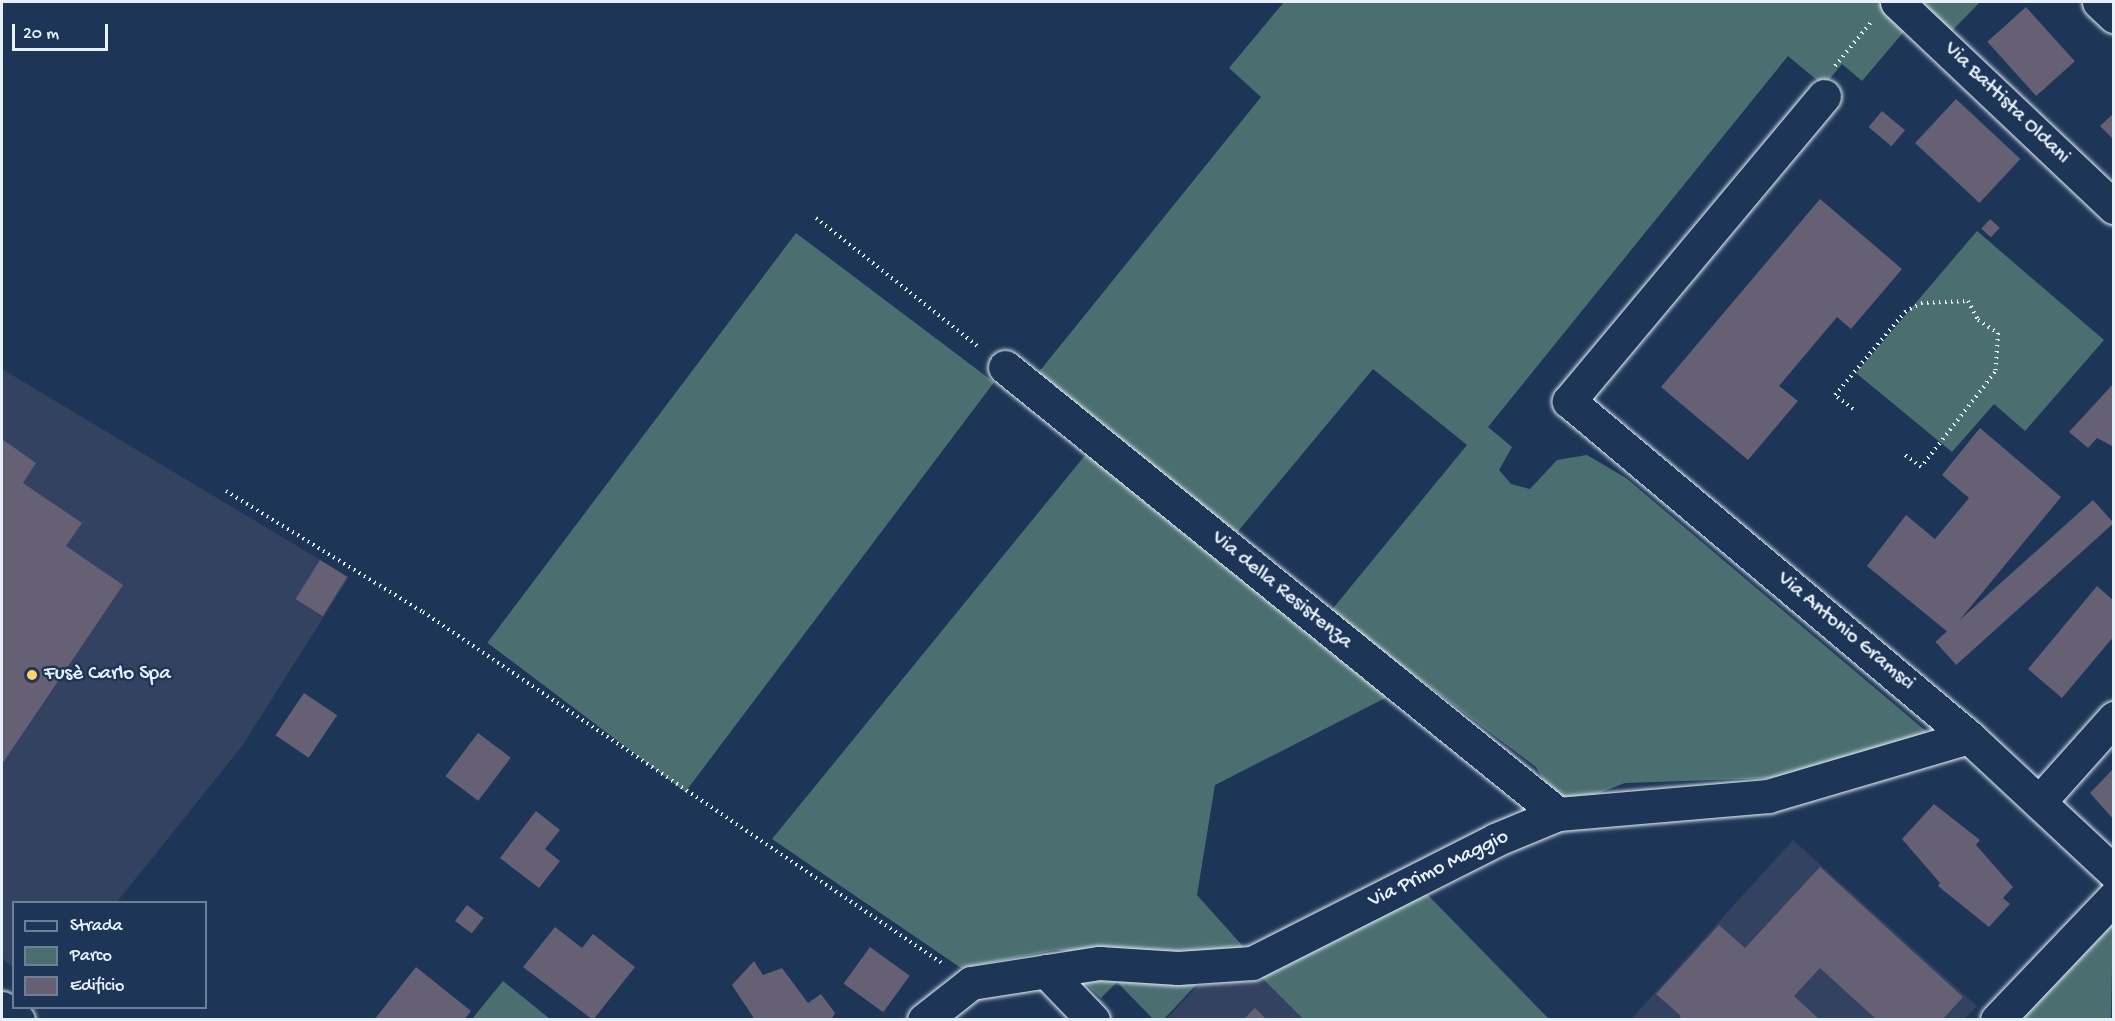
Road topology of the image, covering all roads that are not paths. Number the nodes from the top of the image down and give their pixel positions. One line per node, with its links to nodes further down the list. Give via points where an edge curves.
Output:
1 (2099, 2): 3 (street)
2 (1889, 6): 5 (street, Via Battista Oldani)
3 (2114, 16)
4 (1824, 96): 8 (street, Via Antonio Gramsci, via 1569,401)
5 (2114, 207)
6 (1005, 367): 10 (street, Via della Resistenza)
7 (2114, 718): 9 (street)
8 (1969, 737): 9 (street, Via Antonio Gramsci); 10 (street, Via Primo Maggio, via 1768,796)
9 (2038, 802): 11 (street, Via Antonio Gramsci)
10 (1558, 814): 13 (street, Via Primo Maggio, via 1495,840 1252,963 1178,968 1099,963)
11 (2114, 872)
12 (2114, 897): 18 (street)
13 (1046, 971): 16 (street, Via Primo Maggio, via 971,983); 17 (street)
14 (2, 1008): 15 (street)
15 (18, 1020)
16 (924, 1020)
17 (1093, 1020)
18 (1997, 1020)

